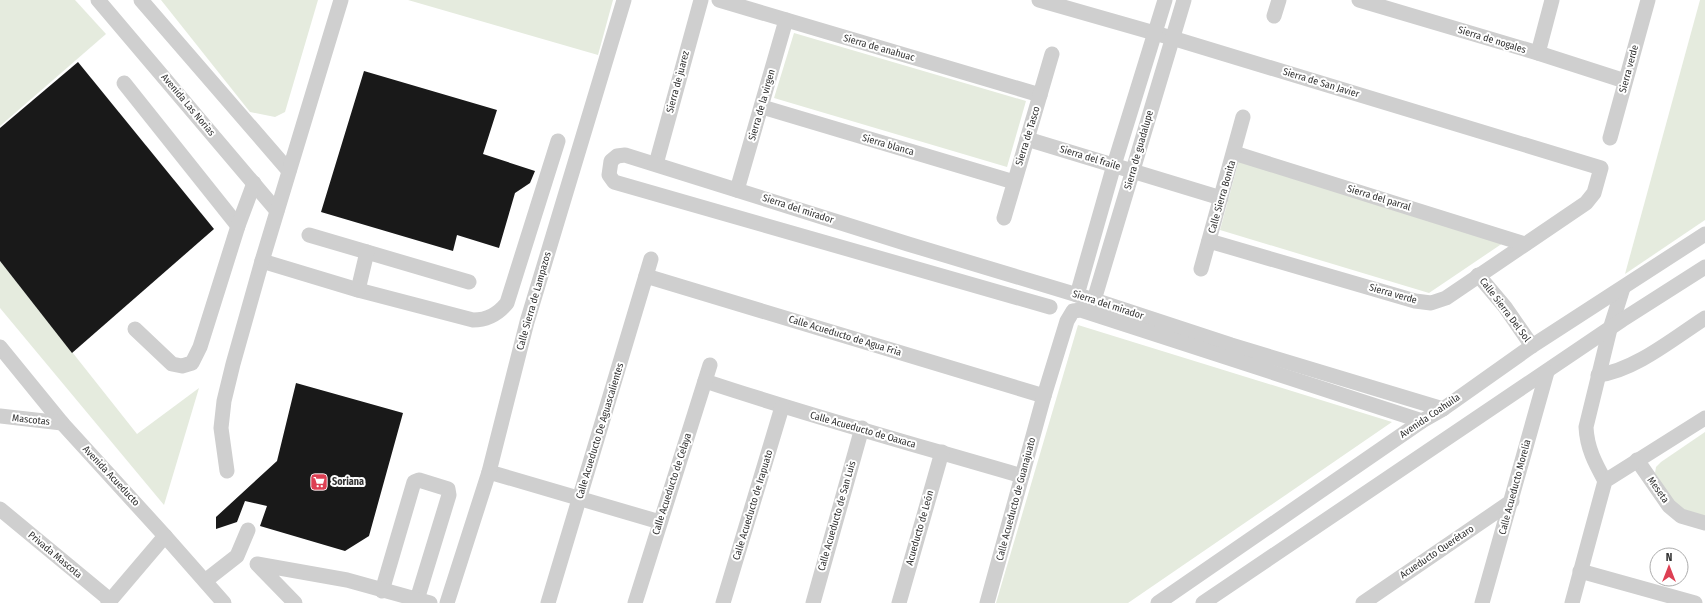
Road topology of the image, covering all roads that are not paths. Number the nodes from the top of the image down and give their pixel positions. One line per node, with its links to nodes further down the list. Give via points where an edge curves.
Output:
1 (98, 0): 35 (street, Avenida Las Norias)
2 (140, 0): 32 (street)
3 (341, 0): 32 (street)
4 (624, 0): 81 (street, Calle Sierra de Lampazos, via 527,322)
5 (701, 0): 29 (street, Sierra de juarez)
6 (719, 0): 15 (street, Sierra de anahuac)
7 (1039, 0): 16 (street, Sierra de San Javier)
8 (1165, 0): 16 (street, Sierra de guadalupe)
9 (1184, 0): 17 (street, Sierra de guadalupe)
10 (1279, 0): 14 (street)
11 (1359, 0): 18 (street, Sierra de nogales)
12 (1552, 0): 18 (street)
13 (1648, 0): 20 (street, Sierra verde)
14 (1274, 16)
15 (786, 20): 22 (street, Sierra de anahuac); 23 (street, Sierra de la virgen)
16 (1156, 33): 17 (street, Sierra de San Javier); 30 (street, Sierra de guadalupe)
17 (1172, 38): 31 (street, Sierra de San Javier); 33 (street, Sierra de guadalupe)
18 (1538, 53): 20 (street, Sierra de nogales)
19 (1052, 54): 22 (street, Sierra de Tasco)
20 (1625, 81): 25 (street, Sierra verde)
21 (124, 83): 40 (street)
22 (1040, 95): 26 (street, Sierra de Tasco)
23 (762, 107): 34 (street, Sierra blanca); 36 (street, Sierra de la virgen)
24 (1243, 117): 28 (street, Calle Sierra Bonita)
25 (1610, 138)
26 (1027, 139): 30 (street, Sierra del fraile); 34 (street, Sierra de Tasco)
27 (558, 141): 56 (street, via 507,303 501,310 483,320 473,320)
28 (1234, 153): 37 (street, Calle Sierra Bonita); 45 (street, Sierra del parral)
29 (656, 164): 36 (street, Sierra del mirador); 49 (street, Sierra del mirador, via 625,155 617,156 611,161 609,175 614,182)
30 (1114, 165): 33 (street, Sierra del fraile); 57 (street, Sierra de guadalupe)
31 (1601, 168): 45 (street, Sierra verde, via 1594,193 1586,203)
32 (289, 171): 38 (street)
33 (1134, 171): 37 (street, Sierra del fraile); 58 (street, Sierra de guadalupe)
34 (1014, 182): 39 (street, Sierra de Tasco)
35 (254, 183): 38 (street, Avenida Las Norias); 40 (street)
36 (737, 190): 44 (street, Sierra del mirador)
37 (1221, 198): 43 (street, Calle Sierra Bonita)
38 (277, 211): 48 (street)
39 (1004, 218)
40 (238, 226): 62 (street, via 200,347 192,363 182,366 172,364)
41 (1705, 234): 55 (street, Avenida Coahuila)
42 (309, 235): 46 (street)
43 (1209, 241): 51 (street, Calle Sierra Bonita); 52 (street, Sierra verde, via 1424,303 1446,298)
44 (908, 244): 49 (street); 57 (street, Sierra del mirador)
45 (1525, 244): 52 (street, Sierra verde)
46 (367, 252): 54 (street); 56 (street)
47 (651, 259): 53 (street, Calle Acueducto De Aguascalientes)
48 (262, 261): 56 (street); 80 (street, via 224,401 221,428)
49 (901, 264): 59 (street, Sierra del mirador)
50 (1705, 266): 63 (street)
51 (1201, 269)
52 (1478, 275): 64 (street, Calle Sierra Del Sol, via 1505,307)
53 (646, 276): 70 (street, Calle Acueducto de Agua Fria); 84 (street, Calle Acueducto De Aguascalientes)
54 (469, 282)
55 (1623, 288): 63 (street); 64 (street, Avenida Coahuila)
56 (358, 290)
57 (1077, 295): 58 (street, Sierra del mirador)
58 (1094, 300): 72 (street, Sierra del mirador)
59 (1050, 308)
60 (1073, 311): 70 (street, Calle Acueducto de Guanajuato, via 1067,321); 75 (street, Sierra del mirador, via 1081,310)
61 (1705, 318): 68 (street, via 1632,365 1611,374)
62 (135, 329)
63 (1610, 329): 67 (street); 68 (street)
64 (1532, 346): 72 (street, Avenida Coahuila)
65 (0, 347): 76 (street, Avenida Acueducto)
66 (710, 365): 69 (street, Calle Acueducto de Celaya)
67 (1547, 372): 85 (street, Calle Acueducto Morelia); 108 (street)
68 (1598, 375): 83 (street, via 1586,427 1592,460)
69 (705, 381): 71 (street, Calle Acueducto de Oaxaca); 87 (street, Calle Acueducto de Celaya)
70 (1044, 396): 82 (street, Calle Acueducto de Guanajuato)
71 (782, 407): 77 (street, Calle Acueducto de Oaxaca); 103 (street, Calle Acueducto de Irapuato)
72 (1442, 409): 75 (street, Avenida Coahuila)
73 (0, 416): 76 (street, Mascotas)
74 (1705, 418): 79 (street)
75 (1422, 421): 107 (street, Avenida Coahuila)
76 (62, 423): 90 (street, Avenida Acueducto)
77 (862, 428): 78 (street, Calle Acueducto de Oaxaca); 104 (street, Calle Acueducto de San Luis)
78 (942, 452): 82 (street, Calle Acueducto de Oaxaca); 105 (street, Acueducto de León)
79 (1637, 460): 83 (street); 88 (street, Meseta, via 1669,506 1681,516)
80 (227, 471)
81 (489, 472): 84 (street); 100 (street, Calle Sierra de Lampazos)
82 (1022, 476): 106 (street, Calle Acueducto de Guanajuato)
83 (1605, 482): 93 (street)
84 (579, 498): 87 (street); 101 (street, Calle Acueducto De Aguascalientes)
85 (1512, 501): 109 (street, Acueducto Querétaro); 110 (street, Calle Acueducto Morelia)
86 (0, 510): 96 (street, Privada Mascota)
87 (660, 522): 102 (street, Calle Acueducto de Celaya)
88 (1705, 523)
89 (248, 530): 91 (street)
90 (165, 536): 94 (street, Avenida Acueducto); 96 (street)
91 (241, 551): 92 (street); 94 (street, via 232,562)
92 (257, 564): 95 (street, via 348,580); 99 (street)
93 (1580, 571): 111 (street); 112 (street)
94 (205, 581): 98 (street, Avenida Acueducto)
95 (382, 590): 97 (street); 97 (street, via 414,482 419,480 448,489 449,495)
96 (109, 602)
97 (421, 602)
98 (224, 603)
99 (295, 603)
100 (447, 603)
101 (548, 603)
102 (635, 603)
103 (723, 603)
104 (813, 603)
105 (899, 603)
106 (987, 603)
107 (1158, 603)
108 (1203, 603)
109 (1363, 603)
110 (1482, 603)
111 (1572, 603)
112 (1695, 603)

